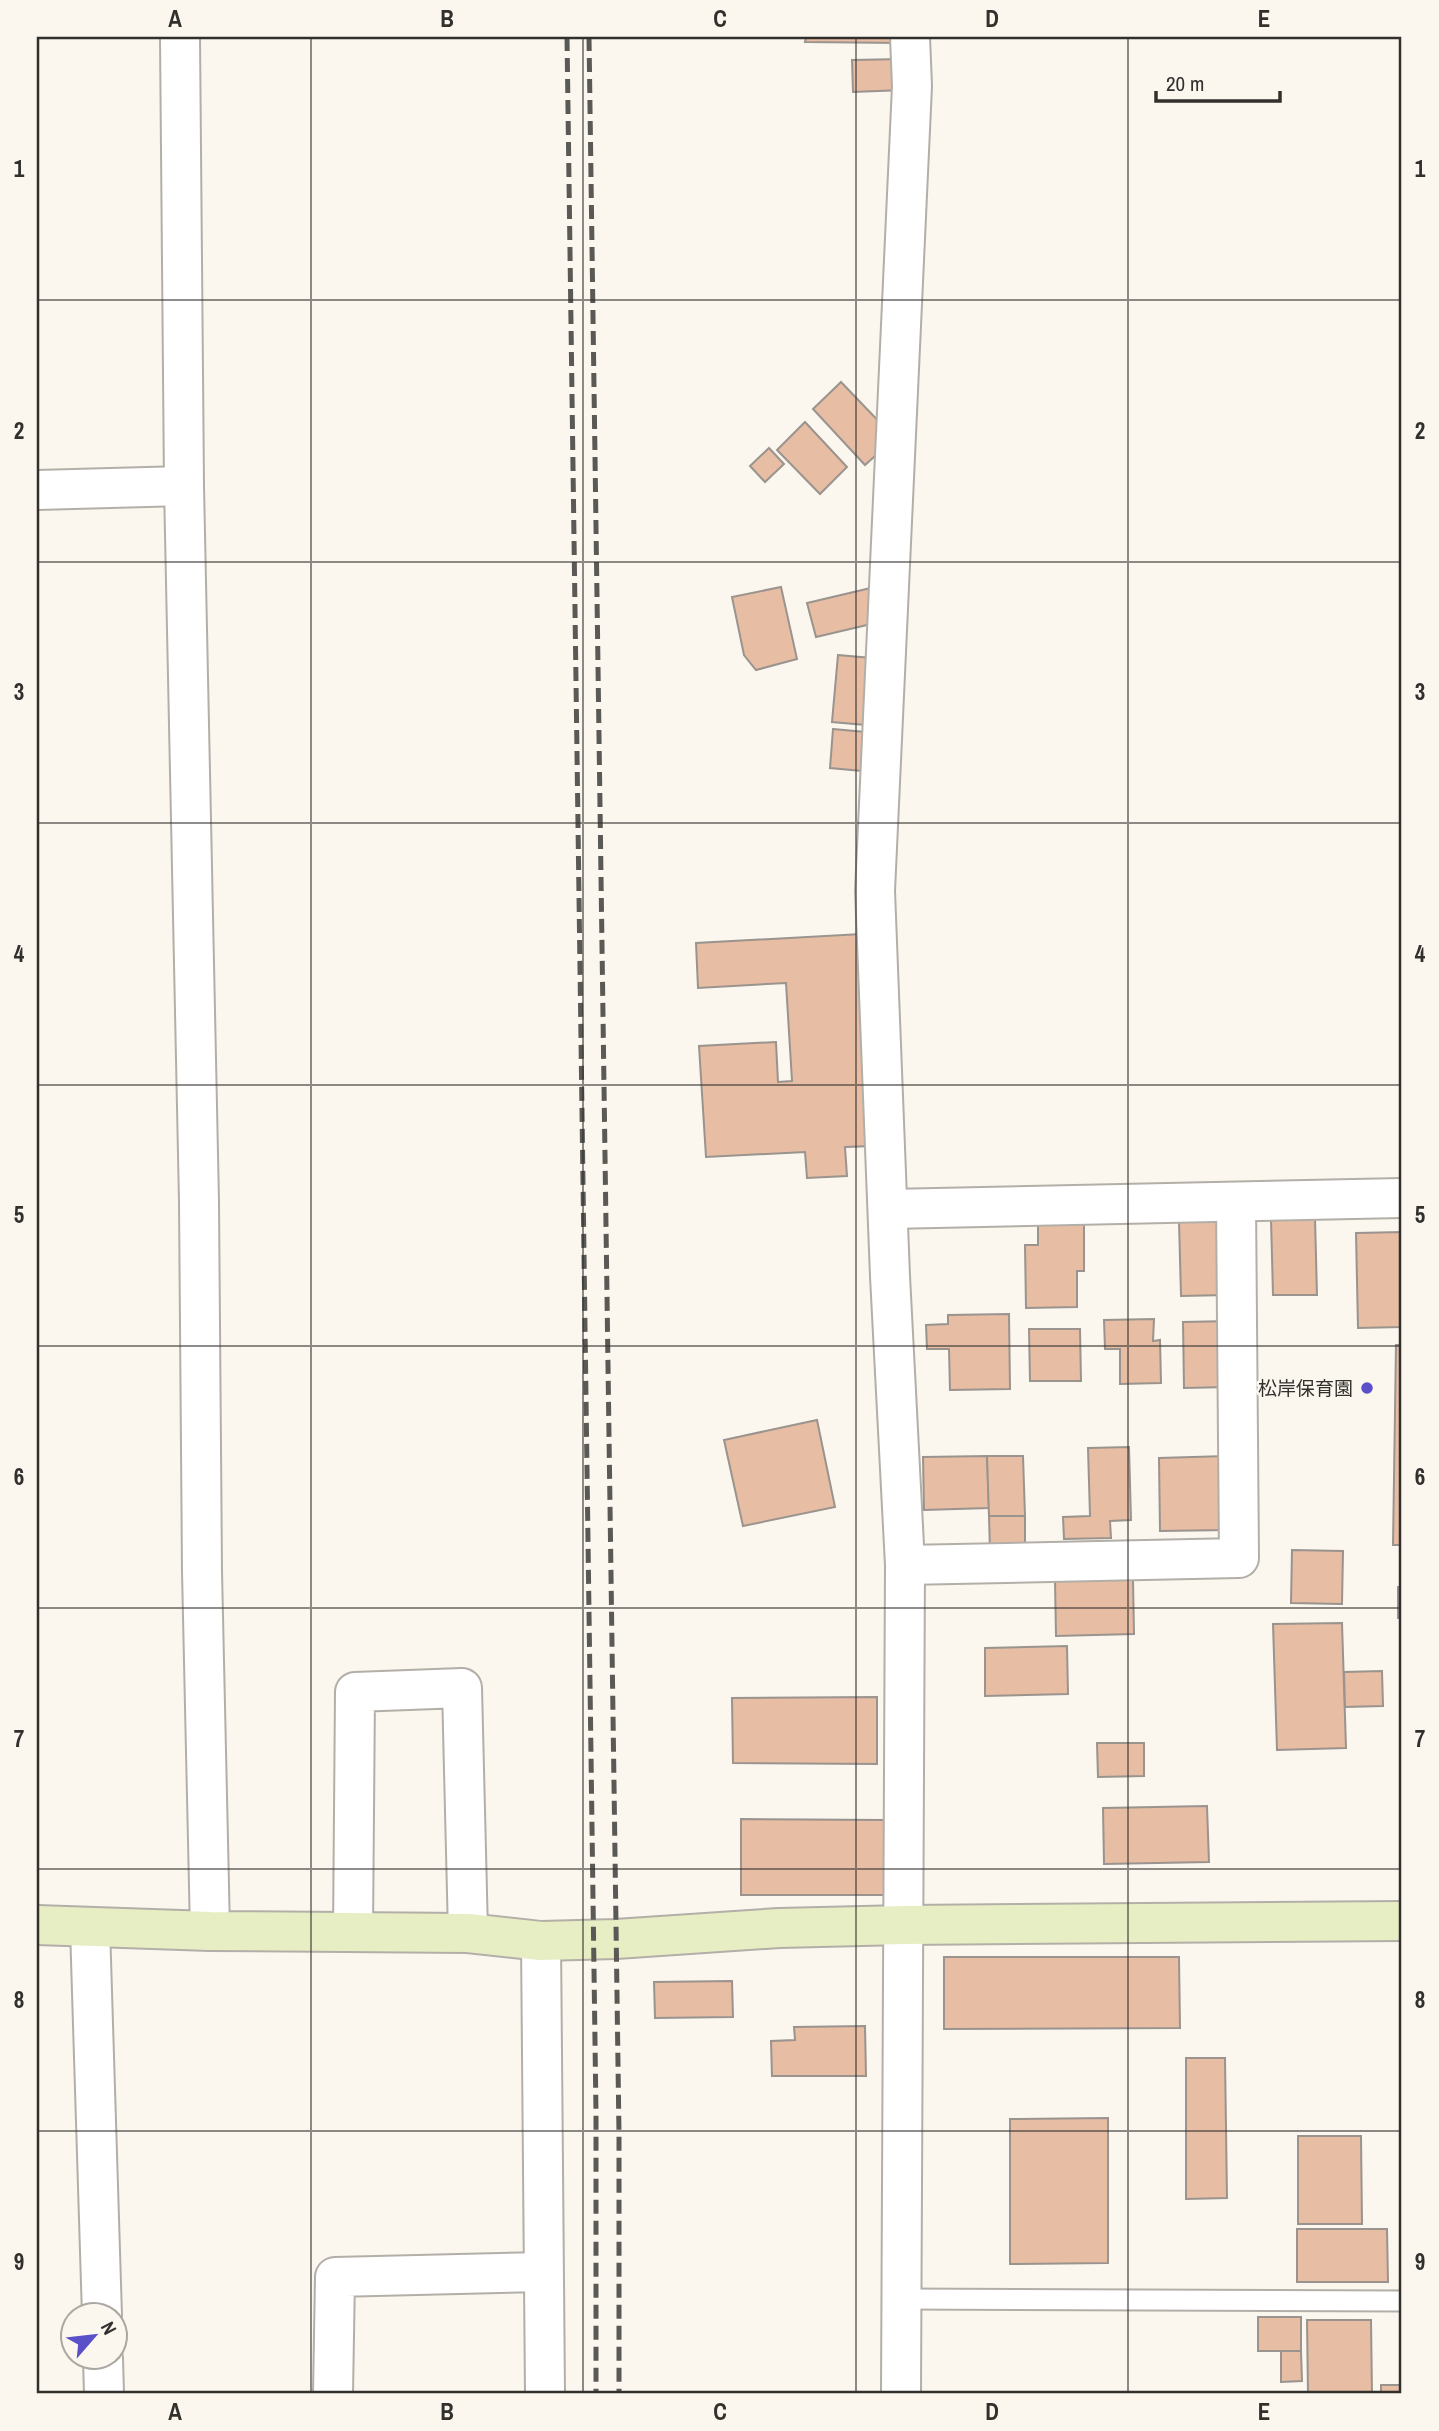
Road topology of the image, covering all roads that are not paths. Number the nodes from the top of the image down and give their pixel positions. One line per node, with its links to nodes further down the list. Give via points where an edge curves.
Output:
1 (180, 37): 3 (street)
2 (910, 37): 7 (street, via 912,86 875,891)
3 (184, 486): 4 (street); 13 (street)
4 (37, 490)
5 (1402, 1198): 6 (street)
6 (1236, 1202): 7 (street); 8 (street, via 1239,1558)
7 (889, 1209): 8 (street)
8 (905, 1565): 11 (street)
9 (1402, 1921): 11 (street)
10 (37, 1925): 12 (street)
11 (904, 1925): 16 (street); 18 (street)
12 (90, 1927): 13 (street); 20 (street)
13 (210, 1931): 14 (street)
14 (353, 1932): 15 (street); 15 (street, via 355,1692 462,1688)
15 (468, 1933): 16 (street)
16 (541, 1941): 17 (street)
17 (543, 2272): 23 (street, via 335,2277); 24 (street)
18 (901, 2299): 19 (lane); 25 (street)
19 (1402, 2301)
20 (102, 2302)
21 (103, 2372): 22 (street)
22 (104, 2394)
23 (333, 2394)
24 (545, 2394)
25 (901, 2394)

